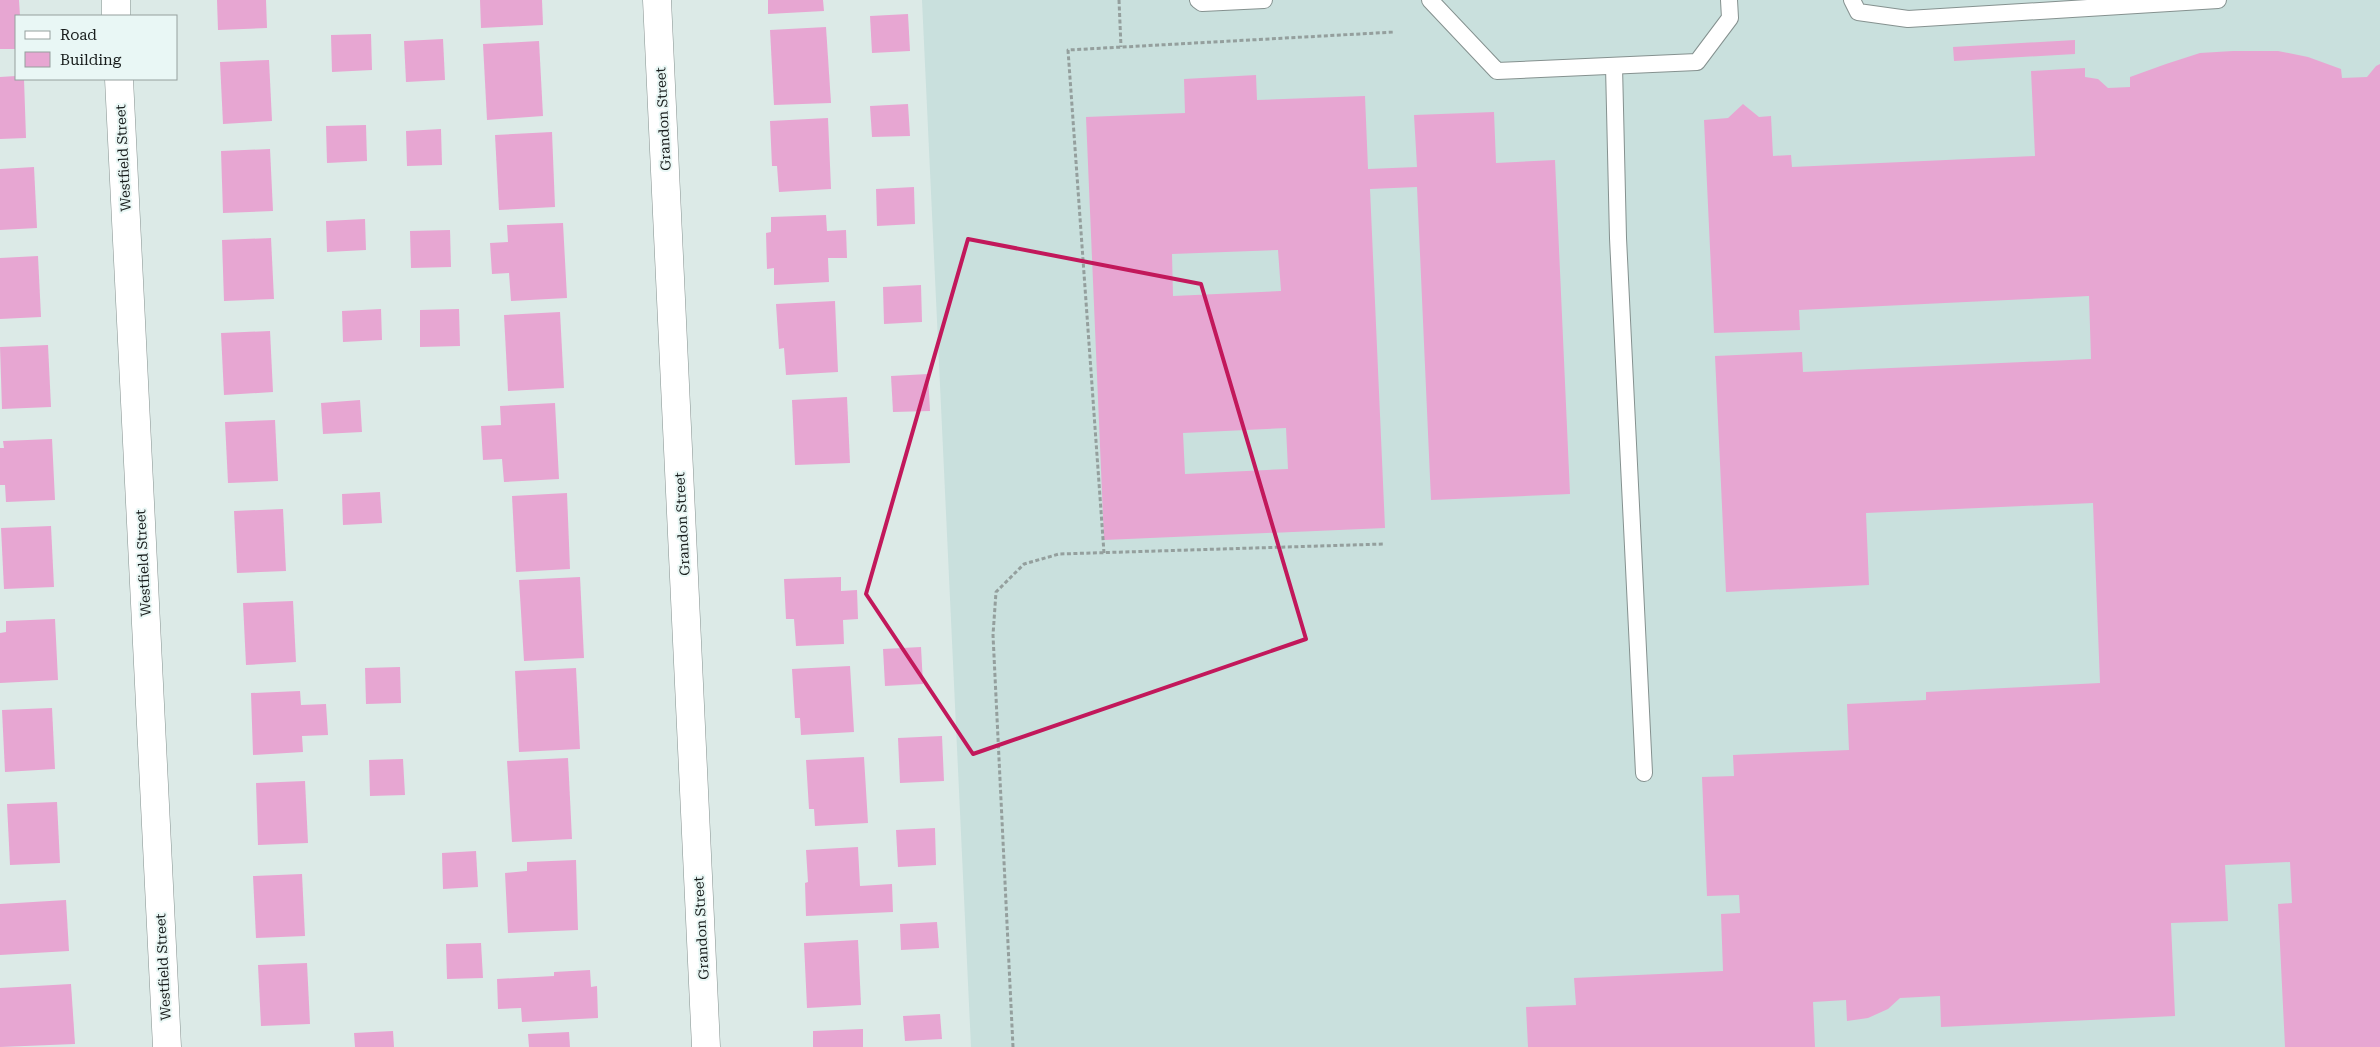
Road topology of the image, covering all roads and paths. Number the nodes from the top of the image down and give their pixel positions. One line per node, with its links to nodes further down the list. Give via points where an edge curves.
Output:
1 (116, 0): 10 (street)
2 (657, 0): 19 (street, Grandon Street)
3 (1119, 0): 12 (path)
4 (1198, 0): 5 (lane, via 1202,3)
5 (1264, 0)
6 (1430, 0): 13 (lane, via 1497,71)
7 (1730, 0): 13 (lane, via 1730,18 1697,62)
8 (1852, 0): 9 (lane, via 1858,12 1908,19)
9 (2218, 0)
10 (116, 15)
11 (1395, 32): 12 (path)
12 (1121, 47): 16 (path, via 1068,50)
13 (1614, 66): 17 (lane, via 1618,238)
14 (119, 80): 18 (street, Westfield Street)
15 (1384, 544): 16 (path)
16 (1104, 552): 20 (path, via 1060,554 1024,564 996,592 993,635)
17 (1644, 773)
18 (167, 1047)
19 (706, 1047)
20 (1013, 1047)

